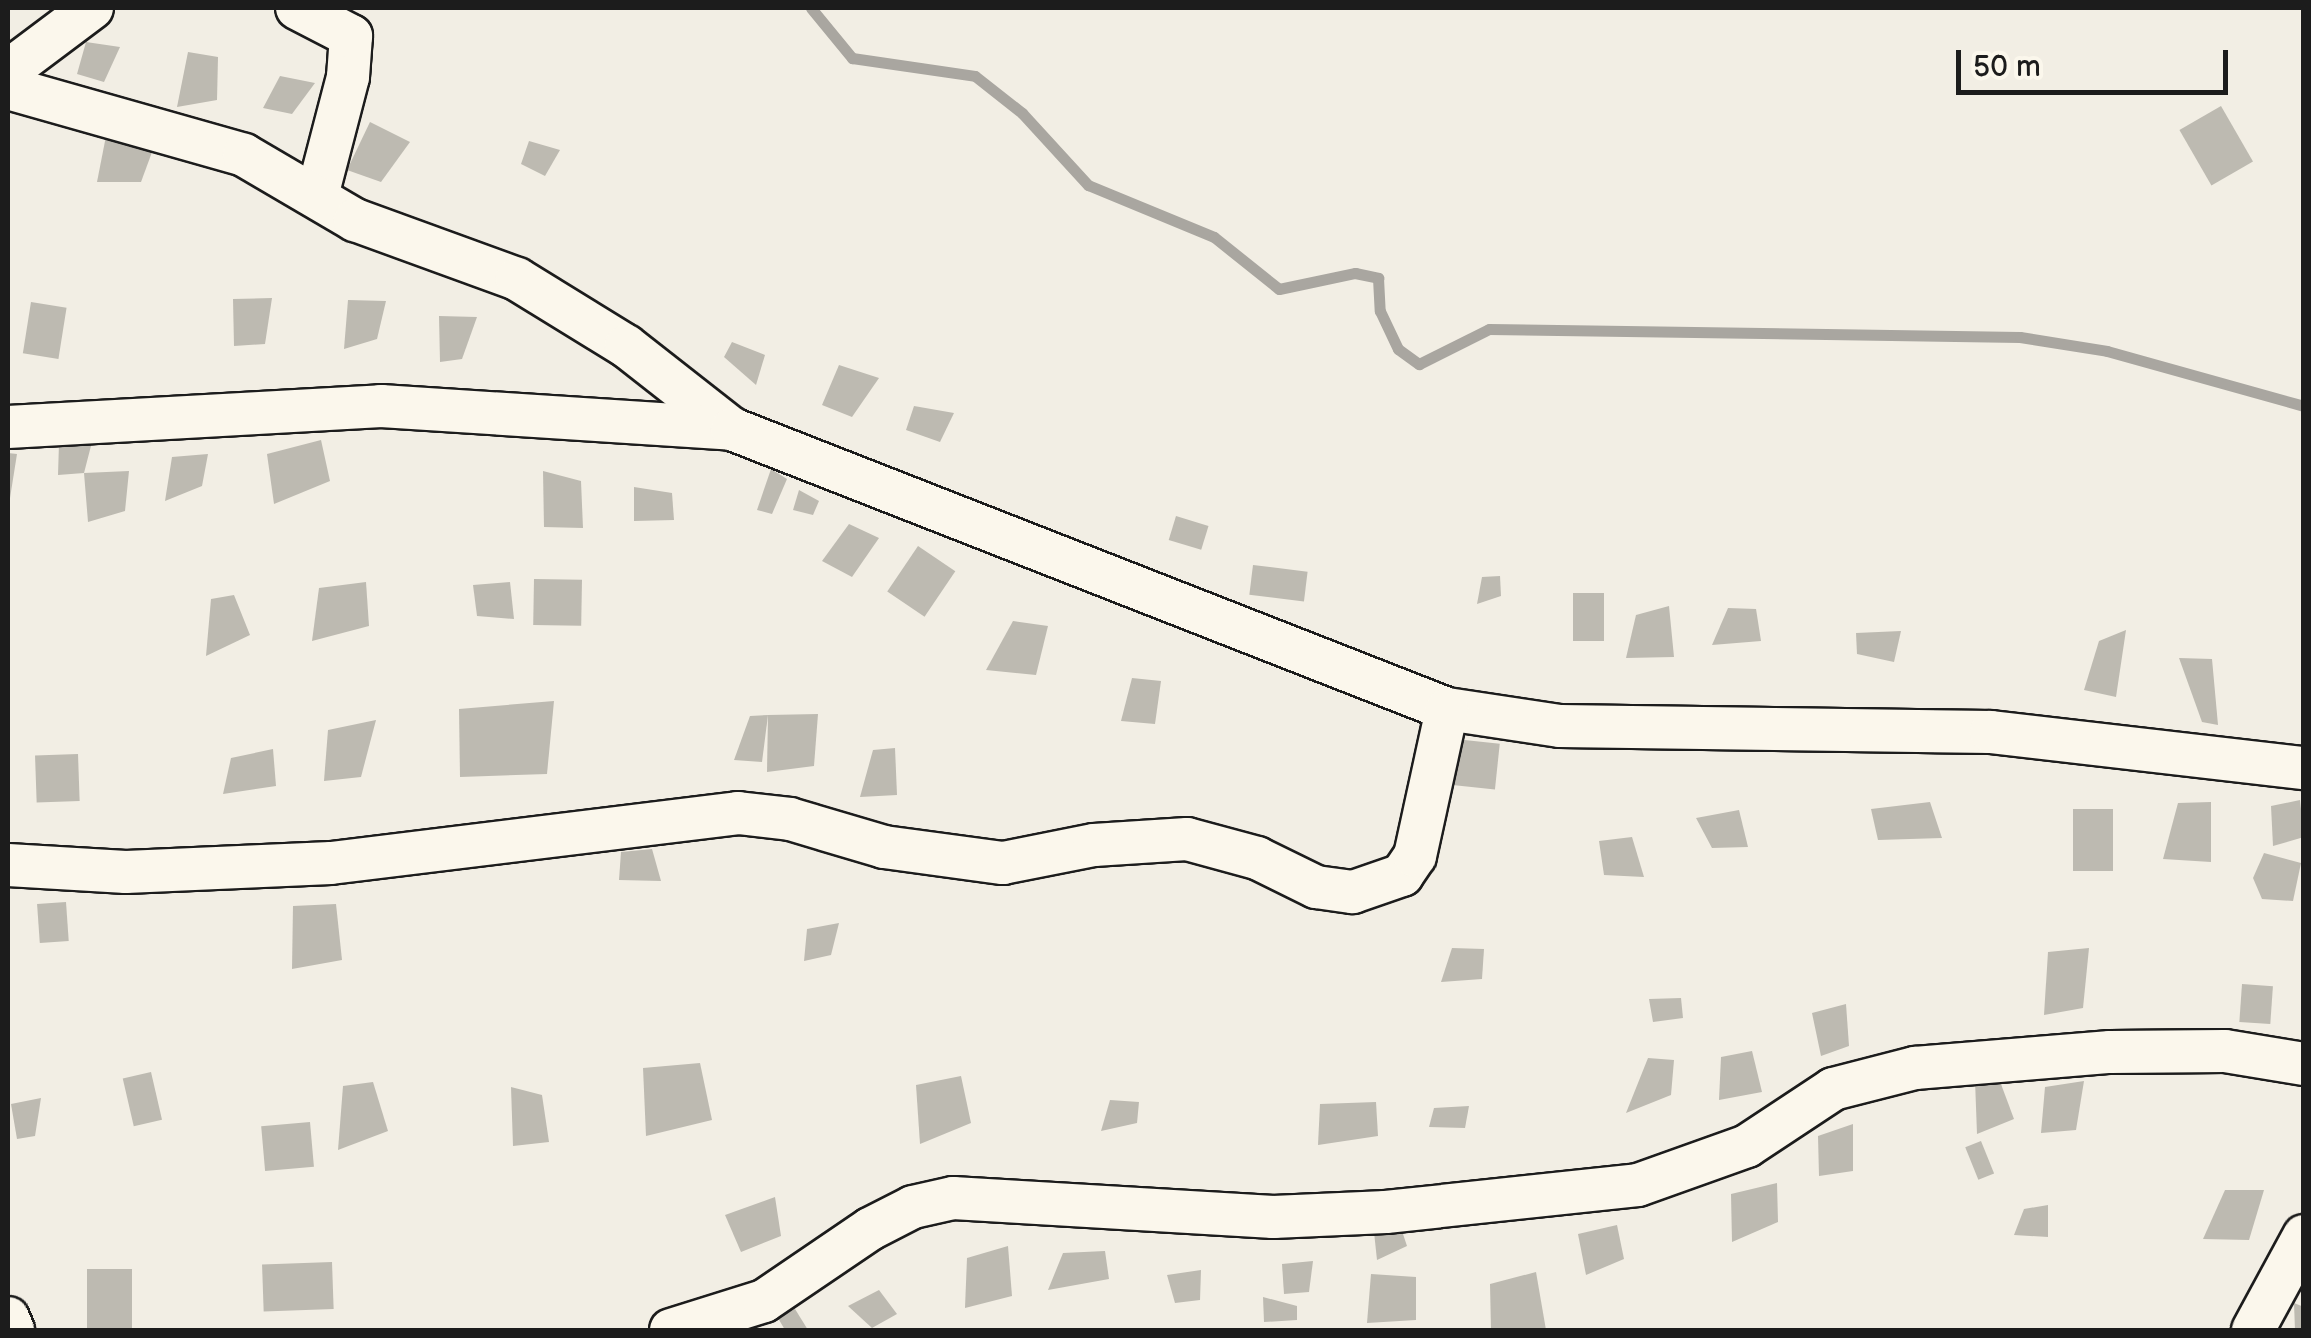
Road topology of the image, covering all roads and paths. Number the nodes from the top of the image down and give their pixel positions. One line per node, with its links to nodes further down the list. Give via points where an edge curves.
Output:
1 (92, 8): 3 (street)
2 (297, 8): 5 (street, via 351,36 348,77)
3 (8, 70)
4 (8, 88): 5 (street, via 244,155)
5 (317, 196): 7 (street, via 355,220 518,279 626,346)
6 (8, 427): 7 (street, via 380,406)
7 (732, 430): 8 (street)
8 (1448, 709): 9 (street, via 1560,726 1991,732); 10 (street, via 1415,856 1402,876 1353,892 1316,887 1257,858 1187,839 1094,845 1003,863 884,847 790,819 738,813 331,862 126,872)
9 (2304, 768)
10 (8, 865)
11 (2304, 1064): 15 (street, via 2225,1052 2110,1052 1915,1068 1833,1089 1747,1146 1638,1185 1386,1212 1273,1217 953,1198 913,1207 870,1229 764,1301)
12 (2304, 1236): 16 (street)
13 (8, 1318): 14 (street)
14 (13, 1330)
15 (672, 1330)
16 (2253, 1330)

